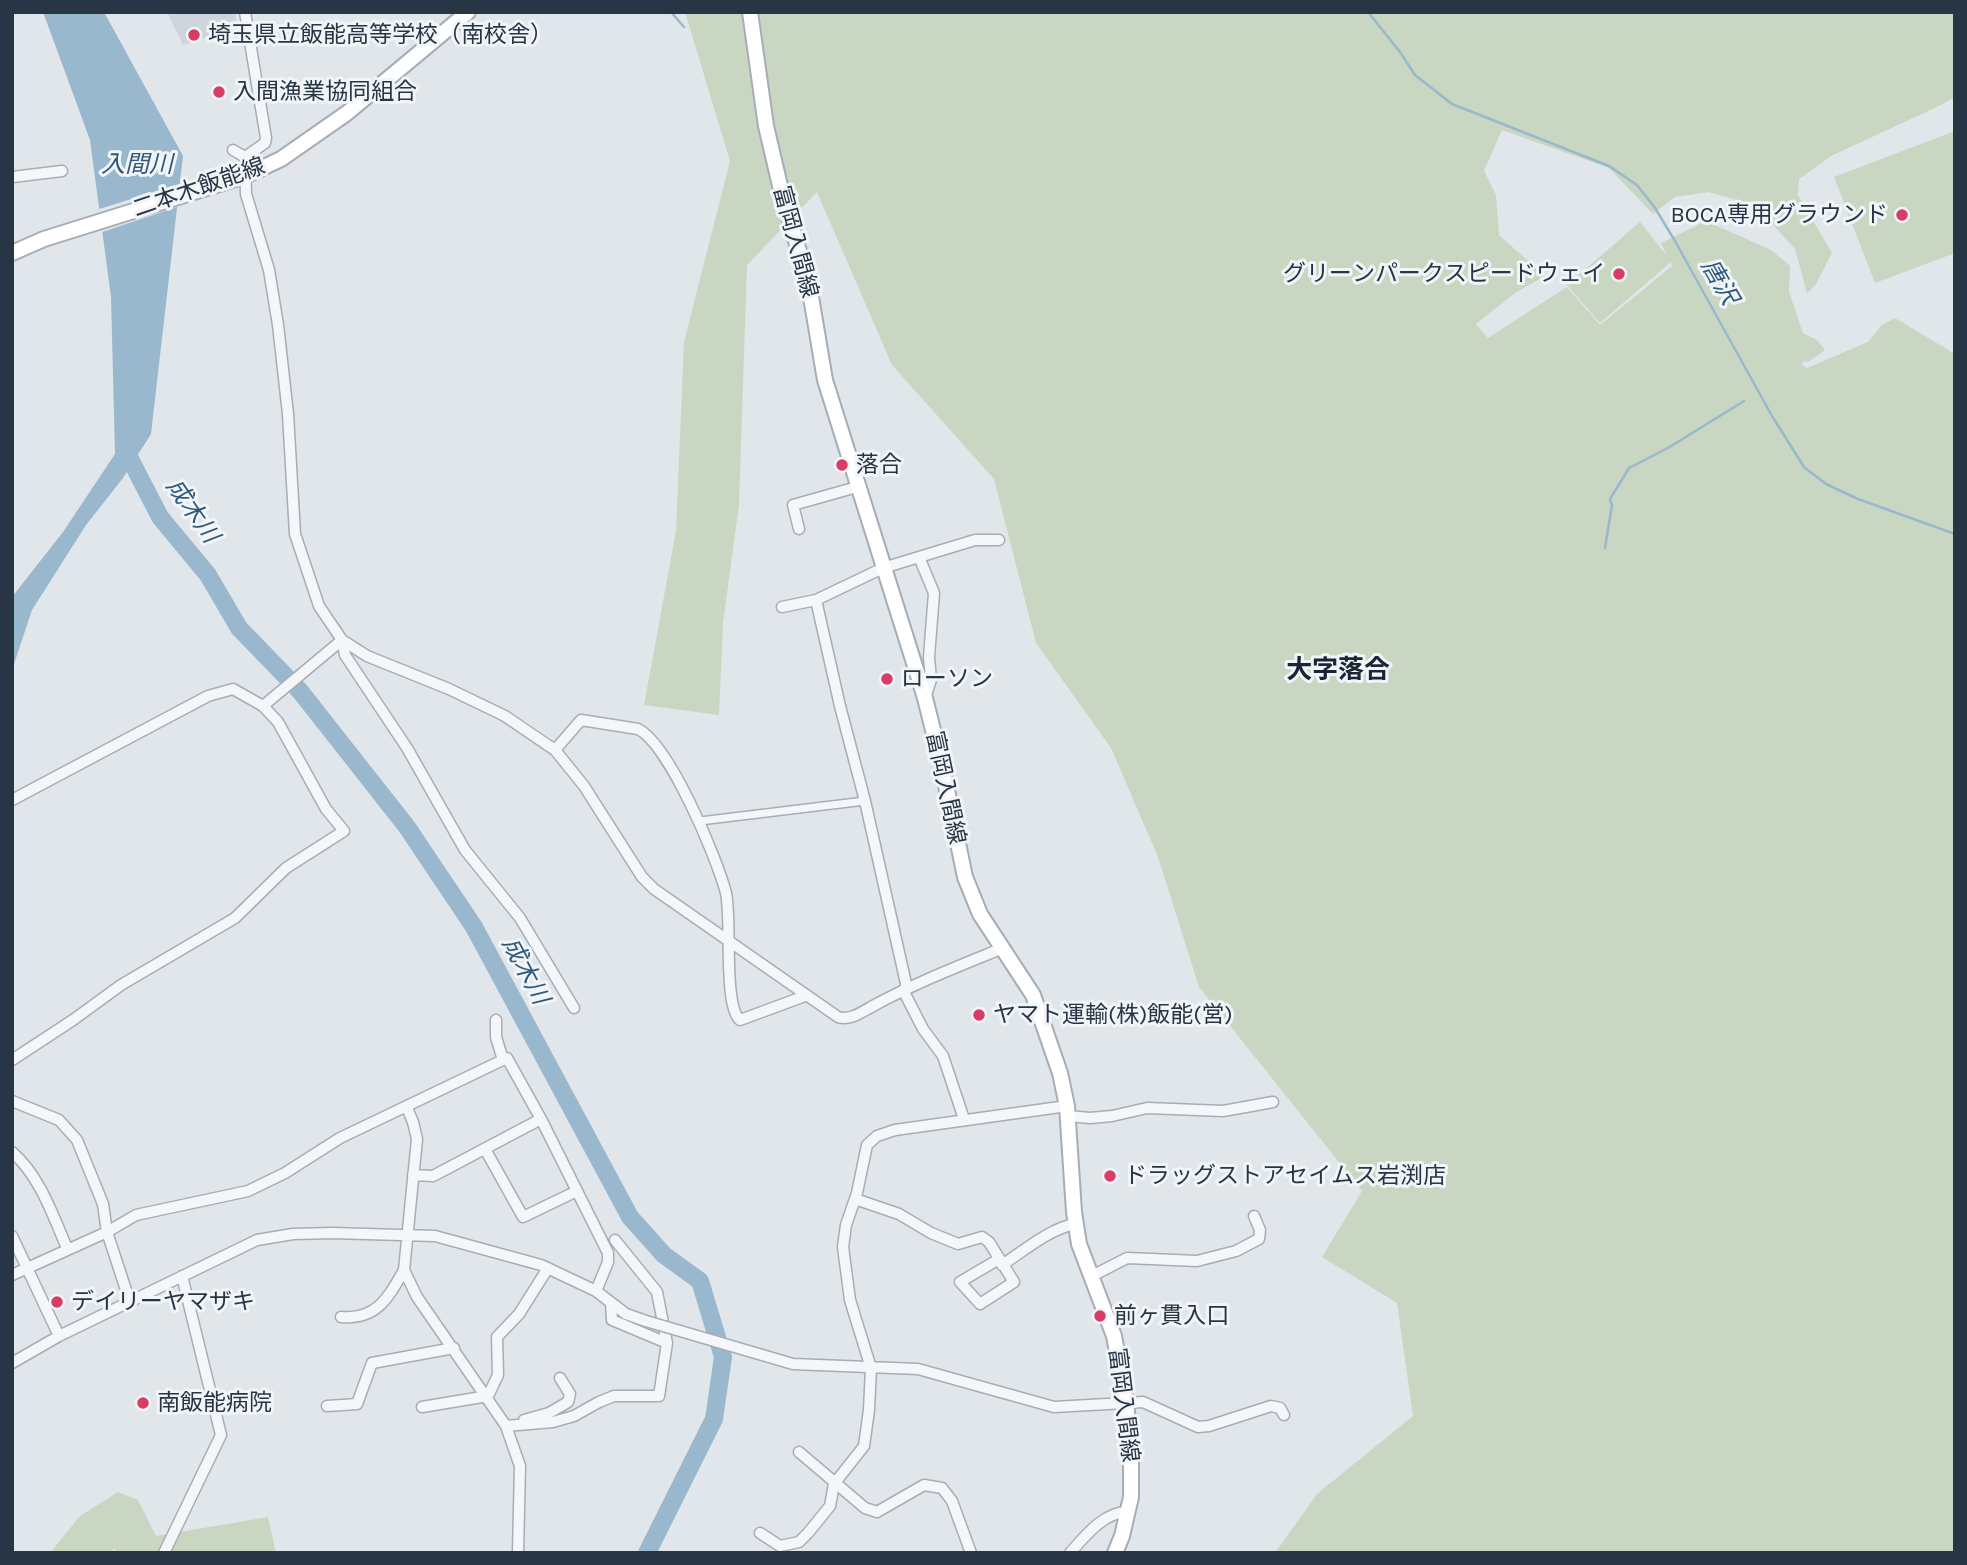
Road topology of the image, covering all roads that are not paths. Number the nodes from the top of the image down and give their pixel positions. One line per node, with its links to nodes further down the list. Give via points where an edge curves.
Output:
1 (245, 12): 5 (street, via 266,138)
2 (468, 12): 8 (main road, 二本木飯能線, via 347,113 281,159)
3 (750, 12): 10 (main road, 富岡入間線, via 774,162 809,285 825,380)
4 (233, 150): 5 (street)
5 (245, 157): 8 (street)
6 (62, 171): 7 (street)
7 (12, 177)
8 (239, 178): 9 (main road, 二本木飯能線); 17 (street, via 275,300 295,534 319,606)
9 (12, 253)
10 (857, 486): 11 (street, via 793,505); 14 (main road, 富岡入間線)
11 (799, 529)
12 (999, 540): 13 (street, via 975,540)
13 (919, 556): 14 (street); 18 (street, via 934,593 931,680)
14 (883, 568): 15 (street); 18 (main road, 富岡入間線)
15 (816, 600): 16 (street); 22 (street)
16 (782, 607)
17 (342, 640): 19 (street); 20 (street, via 367,656 505,716); 28 (street, via 345,655 407,748 465,850 520,918)
18 (925, 698): 25 (main road, 富岡入間線, via 965,877 980,914)
19 (263, 706): 21 (street, via 233,689 208,696); 30 (street, via 278,722 326,810 344,831 286,868 235,918 121,985)
20 (555, 750): 23 (street, via 581,720 646,732); 24 (street, via 584,786 642,877)
21 (12, 800)
22 (865, 801): 23 (street); 26 (street)
23 (699, 821): 24 (street, via 726,894)
24 (729, 943): 27 (street); 27 (street, via 730,986 740,1020)
25 (1003, 948): 26 (street); 35 (main road, 富岡入間線, via 1033,995 1060,1073)
26 (905, 989): 27 (street, via 844,1019); 37 (street, via 923,1029 943,1055)
27 (804, 996)
28 (574, 1008)
29 (496, 1020): 31 (street)
30 (12, 1060)
31 (503, 1060): 34 (street); 36 (street, via 507,1058)
32 (12, 1101): 45 (street, via 59,1121 78,1140 103,1204)
33 (1273, 1102): 35 (street, via 1223,1111 1147,1108 1090,1118)
34 (407, 1108): 40 (street, via 416,1139); 45 (street, via 340,1138 248,1191 136,1215)
35 (1067, 1111): 37 (street); 44 (main road, 富岡入間線)
36 (541, 1119): 38 (street); 41 (street)
37 (964, 1119): 42 (street, via 877,1136 867,1145)
38 (485, 1149): 40 (street, via 433,1176); 41 (street, via 523,1217)
39 (12, 1152): 49 (street, via 36,1183)
40 (413, 1175): 47 (street)
41 (577, 1191): 57 (street, via 608,1253)
42 (855, 1199): 50 (street, via 899,1214 958,1244 982,1237); 65 (street, via 843,1247 850,1300)
43 (1254, 1216): 56 (street, via 1259,1239 1236,1251 1197,1261 1127,1258)
44 (1075, 1224): 50 (street); 56 (main road, 富岡入間線)
45 (107, 1232): 49 (street); 58 (street)
46 (12, 1236): 51 (street)
47 (407, 1237): 52 (street, via 435,1236); 53 (street); 55 (street, via 332,1233 257,1240)
48 (615, 1240): 62 (street, via 657,1292)
49 (67, 1248): 51 (street)
50 (1001, 1262): 50 (street, via 960,1282 980,1304 1014,1282)
51 (27, 1268): 54 (street); 61 (street)
52 (548, 1268): 57 (street); 67 (street, via 519,1314 497,1337 498,1375)
53 (404, 1269): 60 (street, via 374,1312); 63 (street, via 417,1297)
54 (12, 1275)
55 (182, 1276): 58 (street); 77 (street, via 221,1435)
56 (1090, 1277): 68 (main road, 富岡入間線, via 1114,1336)
57 (596, 1291): 59 (street)
58 (130, 1302): 61 (street)
59 (611, 1303): 62 (street, via 612,1320); 65 (street, bridge, via 646,1321 793,1364)
60 (341, 1317)
61 (59, 1336): 64 (street)
62 (667, 1343): 72 (street, via 659,1396 614,1396 553,1422)
63 (454, 1348): 67 (street); 69 (street, via 372,1363 357,1404)
64 (12, 1363)
65 (871, 1368): 68 (street, via 918,1369 1054,1407); 74 (street, via 864,1446)
66 (560, 1378): 72 (street, via 570,1394 568,1402)
67 (488, 1396): 70 (street); 72 (street)
68 (1126, 1401): 71 (street, via 1143,1402 1198,1427 1271,1406); 75 (main road, 富岡入間線, via 1132,1477)
69 (327, 1406)
70 (422, 1407)
71 (1284, 1415)
72 (506, 1426): 78 (street, via 520,1466)
73 (799, 1452): 74 (street)
74 (834, 1484): 76 (street, via 830,1506 799,1542 780,1546); 79 (street, via 864,1508 877,1512 924,1485 942,1488 952,1501)
75 (1127, 1512): 80 (street, via 1116,1512 1100,1523); 81 (main road, 富岡入間線)
76 (760, 1533)
77 (164, 1553)
78 (518, 1553)
79 (971, 1553)
80 (1070, 1553)
81 (1115, 1553)

